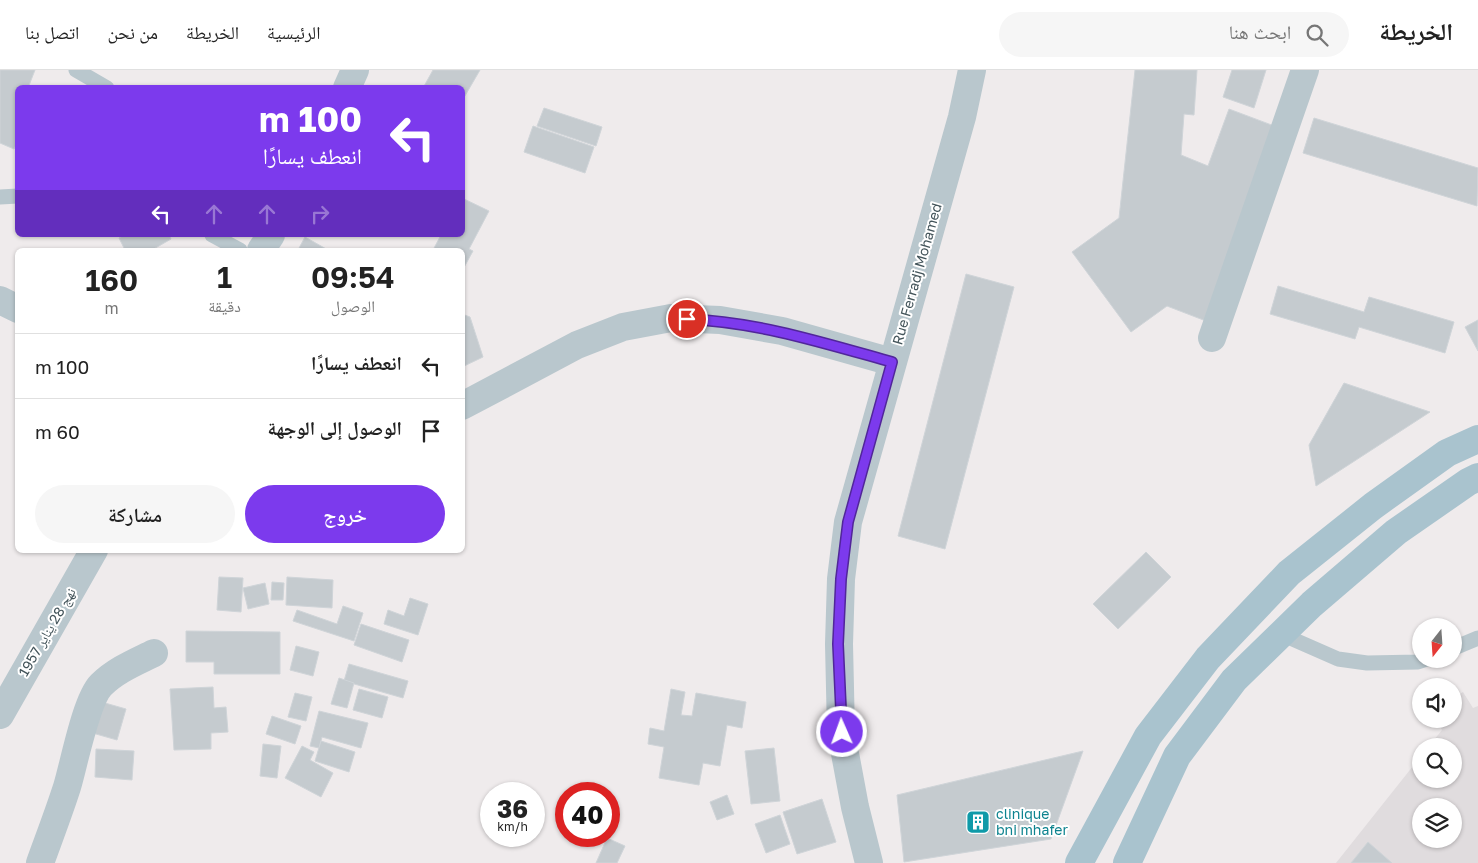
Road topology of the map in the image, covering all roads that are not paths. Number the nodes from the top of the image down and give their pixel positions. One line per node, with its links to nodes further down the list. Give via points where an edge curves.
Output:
1 (76, 70): 5 (lane)
2 (355, 70): 6 (street)
3 (972, 70): 17 (street, Rue Ferradj Mohamed, via 962,117)
4 (1305, 70): 16 (street)
5 (102, 85)
6 (348, 85)
7 (15, 196): 8 (lane)
8 (0, 197)
9 (216, 237): 11 (lane)
10 (270, 237): 12 (street)
11 (236, 248)
12 (262, 248)
13 (15, 297): 14 (street)
14 (0, 298): 15 (street)
15 (15, 307)
16 (1212, 338)
17 (892, 362): 18 (street, via 782,331 720,320 671,318 622,326 577,345); 29 (street, Rue Ferradj Mohamed, via 848,522 838,644 842,732)
18 (465, 404)
19 (1478, 439): 30 (main road, via 1447,454 1388,495 1289,573 1208,658 1148,736)
20 (1478, 477): 22 (main road, via 1396,532)
21 (92, 553): 27 (street, نهج 28 يناير 1957)
22 (1281, 634): 26 (lane, via 1338,659); 31 (main road, via 1234,680 1177,756)
23 (1478, 638): 24 (lane)
24 (1462, 645)
25 (154, 653): 28 (street, via 121,669 100,686)
26 (1412, 662)
27 (0, 715)
28 (40, 863)
29 (869, 863)
30 (1079, 863)
31 (1127, 863)

